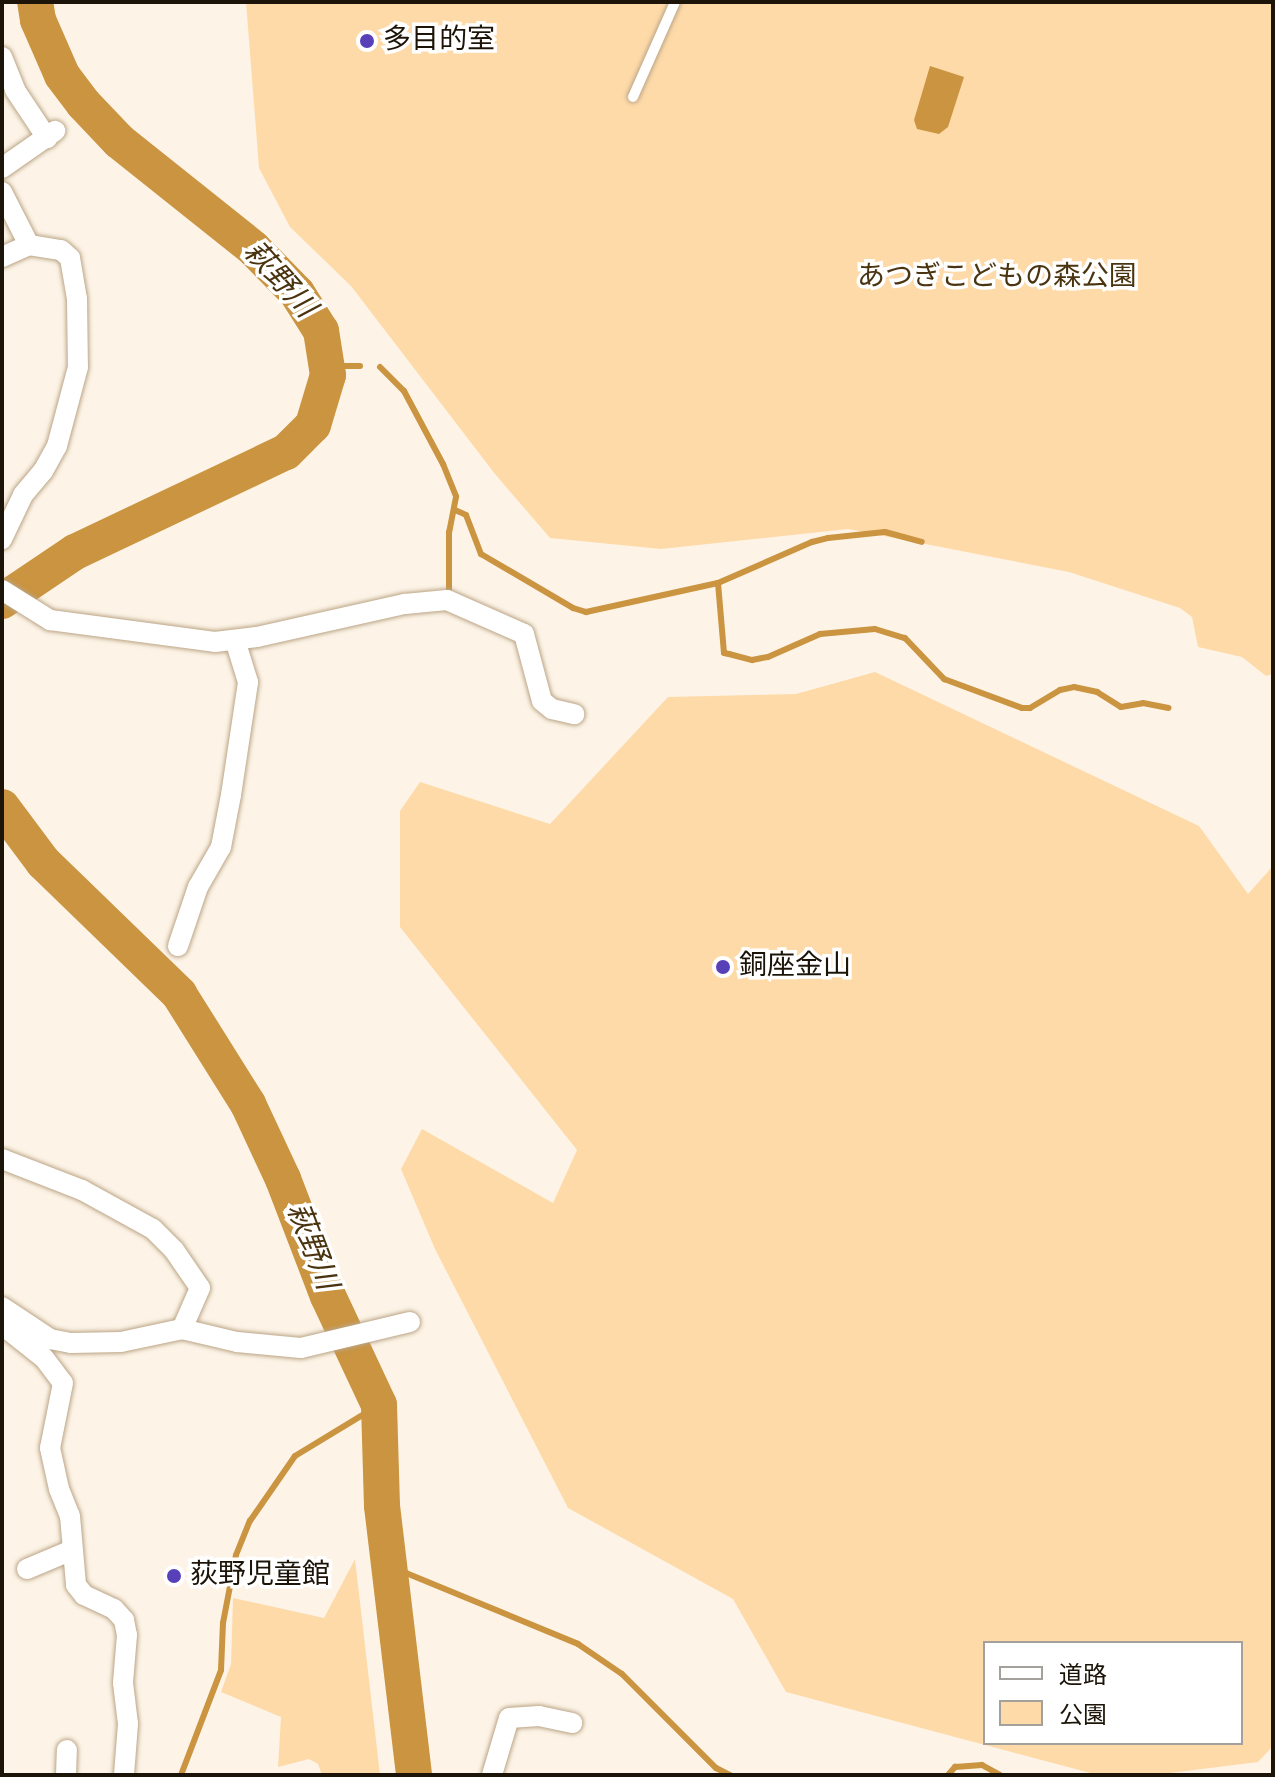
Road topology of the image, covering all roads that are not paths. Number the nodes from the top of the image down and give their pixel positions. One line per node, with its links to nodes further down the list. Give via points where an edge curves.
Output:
1 (675, 2): 3 (lane)
2 (2, 57): 4 (street, via 15,90 51,134)
3 (633, 97)
4 (2, 168)
5 (2, 192): 6 (street)
6 (29, 245): 7 (street); 8 (street, via 61,250 70,258 78,367 57,446 23,495)
7 (2, 257)
8 (2, 539)
9 (2, 590): 10 (street, via 50,620)
10 (235, 640): 11 (street, via 447,600 524,634 542,701); 12 (street, via 248,682 231,795 221,847 198,887)
11 (574, 714)
12 (178, 946)
13 (2, 1159): 16 (street, via 82,1190 153,1229 200,1288)
14 (2, 1322): 16 (street, via 71,1343 121,1342); 17 (street, via 44,1358 63,1383 50,1448 70,1516)
15 (410, 1322): 16 (street, via 301,1348 237,1342)
16 (182, 1329)
17 (72, 1550): 18 (street); 22 (street, via 76,1585 124,1620)
18 (27, 1569)
19 (572, 1723): 23 (street, via 539,1716 509,1718)
20 (67, 1750): 21 (street)
21 (66, 1775)
22 (124, 1775)
23 (492, 1775)

